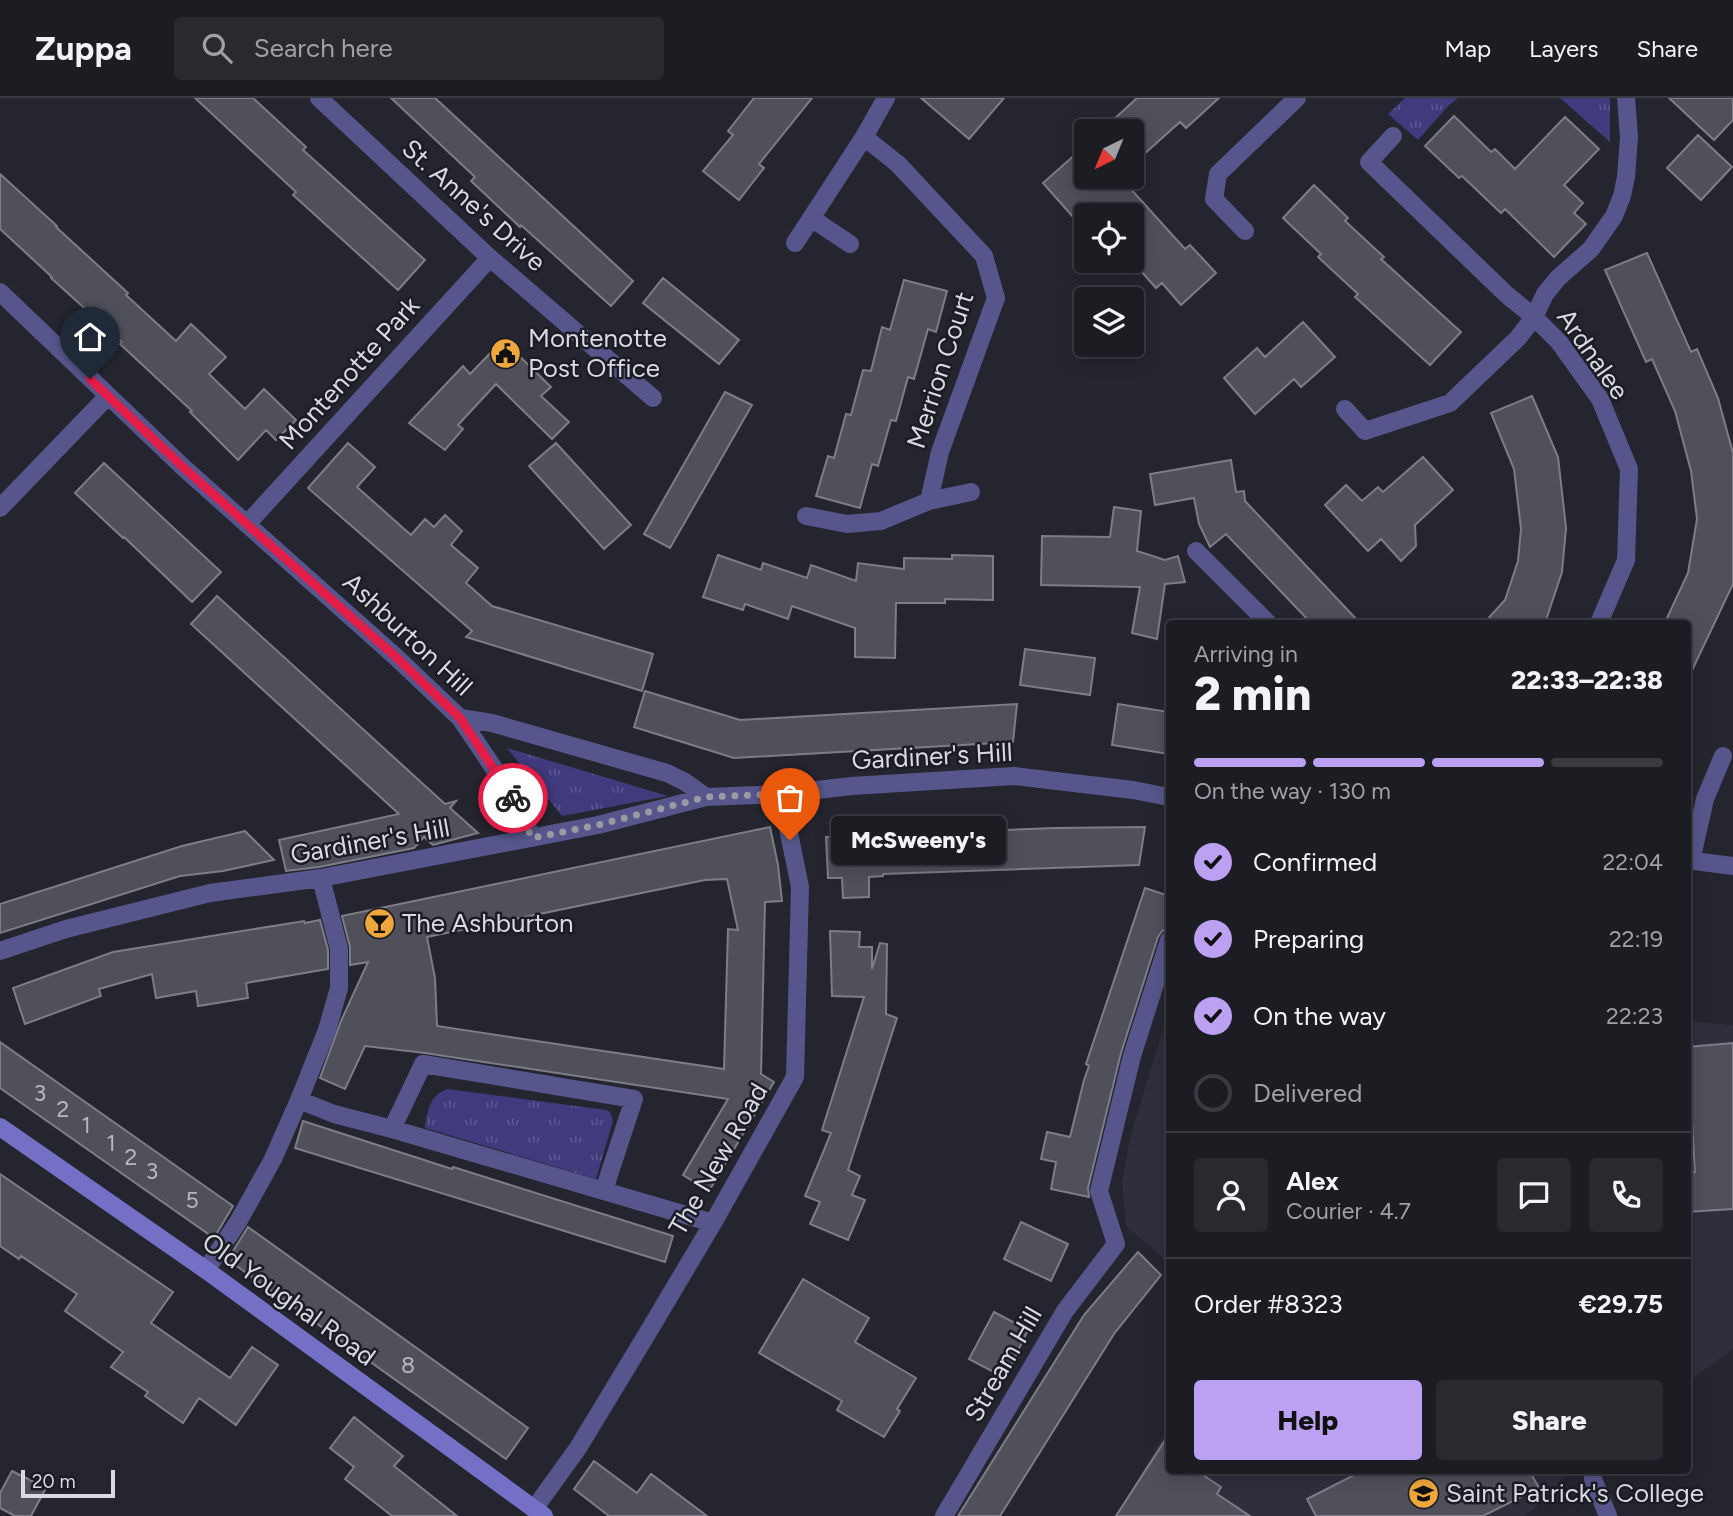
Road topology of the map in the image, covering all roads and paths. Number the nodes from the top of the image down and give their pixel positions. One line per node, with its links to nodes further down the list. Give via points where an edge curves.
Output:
1 (319, 98): 11 (street, St. Anne's Drive)
2 (886, 98): 6 (street)
3 (1297, 98): 8 (street, via 1217,174 1214,199)
4 (1626, 98): 13 (street, Ardnalee, via 1629,136 1622,196 1603,233 1558,278)
5 (1393, 136): 13 (street, Ardnalee, via 1369,162)
6 (864, 137): 7 (street); 18 (street, Merrion Court, via 898,164 984,256 996,298 940,452)
7 (811, 218): 9 (street); 10 (street)
8 (1245, 231)
9 (795, 243)
10 (850, 244)
11 (490, 258): 15 (street, St. Anne's Drive); 21 (street, Montenotte Park)
12 (0, 292): 14 (street, Ashburton Hill)
13 (1534, 317): 16 (street, Ardnalee, via 1450,402 1366,431); 24 (street, Ardnalee, via 1559,342 1600,399 1629,469 1626,560)
14 (108, 396): 19 (street); 21 (street, Ashburton Hill)
15 (653, 398)
16 (1345, 409)
17 (971, 492): 18 (street)
18 (929, 501): 20 (street, via 881,521 847,524)
19 (0, 508)
20 (806, 516)
21 (247, 523): 25 (street, Ashburton Hill)
22 (1196, 551): 23 (street)
23 (1265, 620)
24 (1599, 620)
25 (460, 718): 29 (street, via 667,773); 30 (street, Ashburton Hill, via 517,804)
26 (1723, 756): 31 (street, via 1705,799)
27 (781, 794): 28 (street, Gardiner's Hill, via 1014,776); 29 (street, Gardiner's Hill); 41 (street, The New Road, via 800,887 795,1077)
28 (1166, 796)
29 (706, 797): 30 (street, Gardiner's Hill)
30 (532, 838): 34 (street, Gardiner's Hill)
31 (1691, 853)
32 (1691, 861): 33 (street)
33 (1733, 866)
34 (321, 878): 36 (street, Gardiner's Hill, via 210,893 66,929); 37 (street, via 339,949 339,988)
35 (1166, 949): 45 (street, Stream Hill, via 1132,1056 1099,1191 1116,1244 1065,1311)
36 (0, 951)
37 (299, 1100): 39 (street); 42 (street, via 273,1159)
38 (0, 1127): 42 (street, Old Youghal Road)
39 (392, 1129): 40 (street); 40 (street, via 423,1064 634,1100)
40 (604, 1190): 41 (street)
41 (713, 1223): 44 (street, The New Road)
42 (206, 1270): 44 (street, Old Youghal Road)
43 (1593, 1479): 46 (street)
44 (539, 1512)
45 (944, 1516)
46 (1608, 1516)

